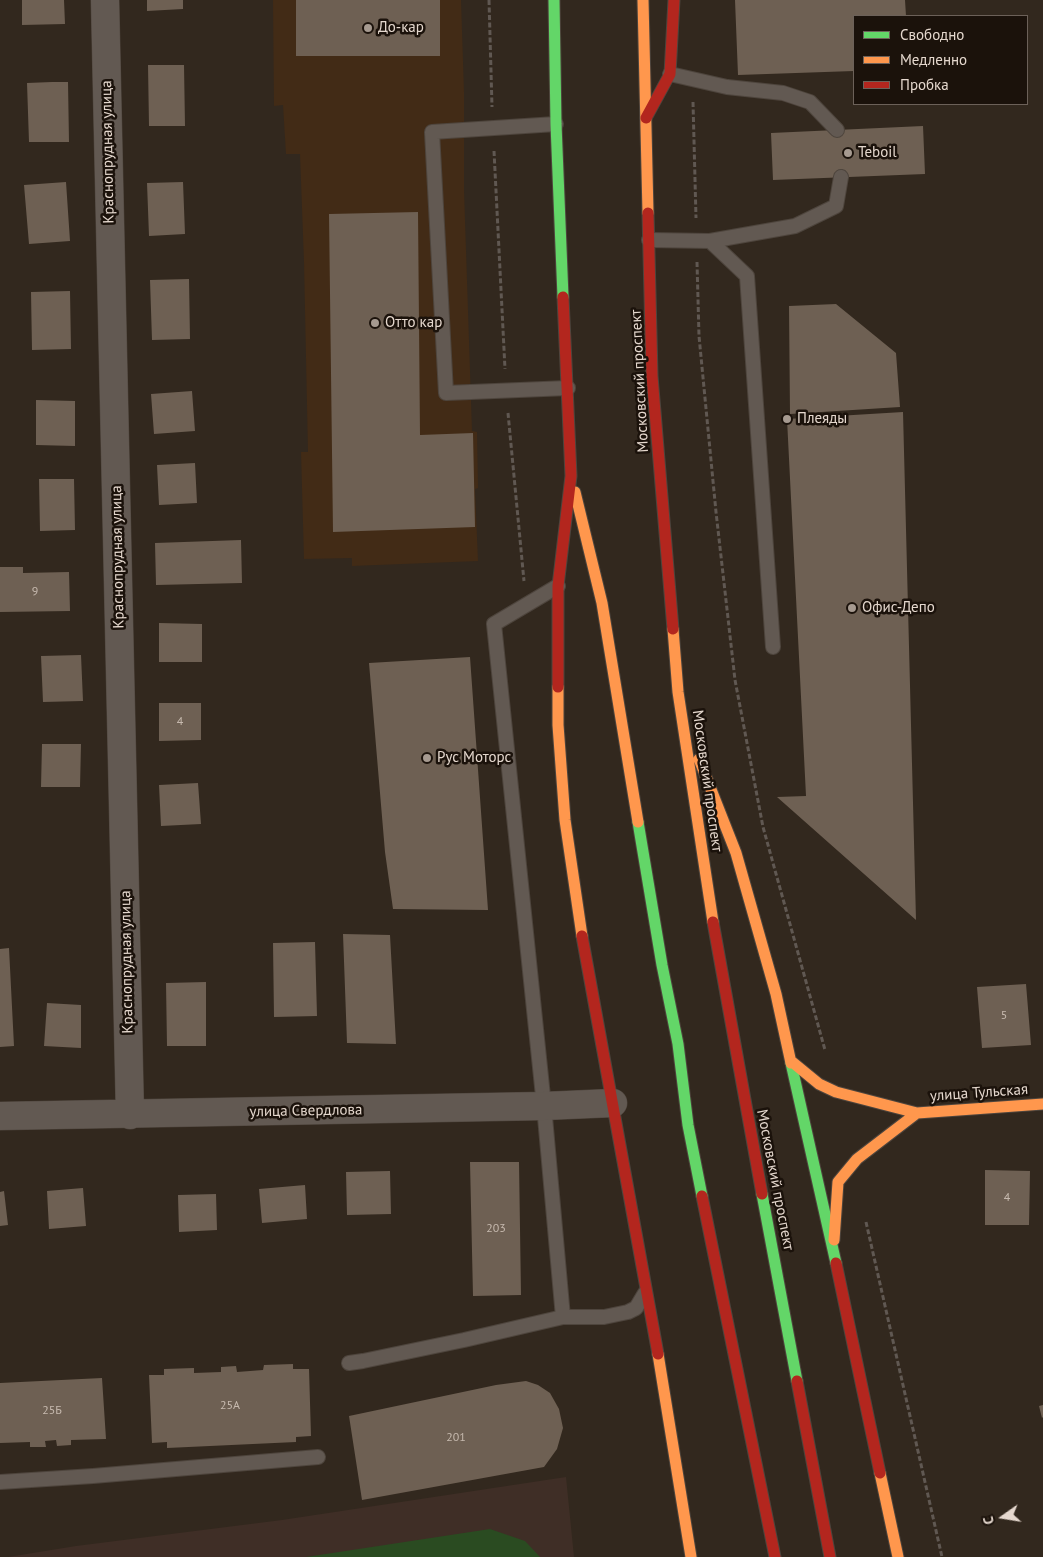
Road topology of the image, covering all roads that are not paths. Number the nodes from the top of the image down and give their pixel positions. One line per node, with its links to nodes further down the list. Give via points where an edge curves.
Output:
1 (105, 0): 22 (street, Краснопрудная улица)
2 (554, 0): 7 (main road)
3 (643, 0): 6 (main road, Московский проспект)
4 (674, 0): 5 (main road)
5 (670, 74): 6 (main road); 8 (lane, via 727,87 783,93 810,102)
6 (646, 118): 10 (main road, Московский проспект)
7 (556, 124): 12 (main road); 12 (lane, via 432,132 446,393)
8 (837, 130)
9 (841, 177): 11 (lane, via 836,206 795,226)
10 (649, 240): 11 (lane); 16 (main road, Московский проспект, via 652,376)
11 (703, 240): 15 (lane, via 747,276)
12 (568, 388): 13 (main road)
13 (572, 476): 14 (main road); 31 (main road, via 602,602 678,1044 688,1126)
14 (558, 586): 18 (main road, via 558,725 565,820 579,922); 20 (lane, via 494,624)
15 (773, 647)
16 (683, 718): 17 (main road, via 736,853 776,994); 32 (main road, Московский проспект, via 718,958)
17 (791, 1061): 21 (main road, via 819,1084 836,1092); 24 (main road)
18 (613, 1103): 20 (street, улица Свердлова); 25 (main road)
19 (1043, 1104): 21 (main road, улица Тульская)
20 (544, 1106): 22 (street, улица Свердлова); 26 (lane)
21 (917, 1113): 24 (main road, via 857,1159 838,1182)
22 (130, 1115): 23 (street, улица Свердлова)
23 (0, 1116)
24 (833, 1250): 33 (main road)
25 (646, 1292): 26 (lane, via 636,1308 628,1312 604,1317); 30 (main road)
26 (563, 1317): 27 (lane)
27 (348, 1363)
28 (318, 1457): 29 (lane)
29 (0, 1482)
30 (691, 1557)
31 (775, 1557)
32 (830, 1557)
33 (898, 1557)

